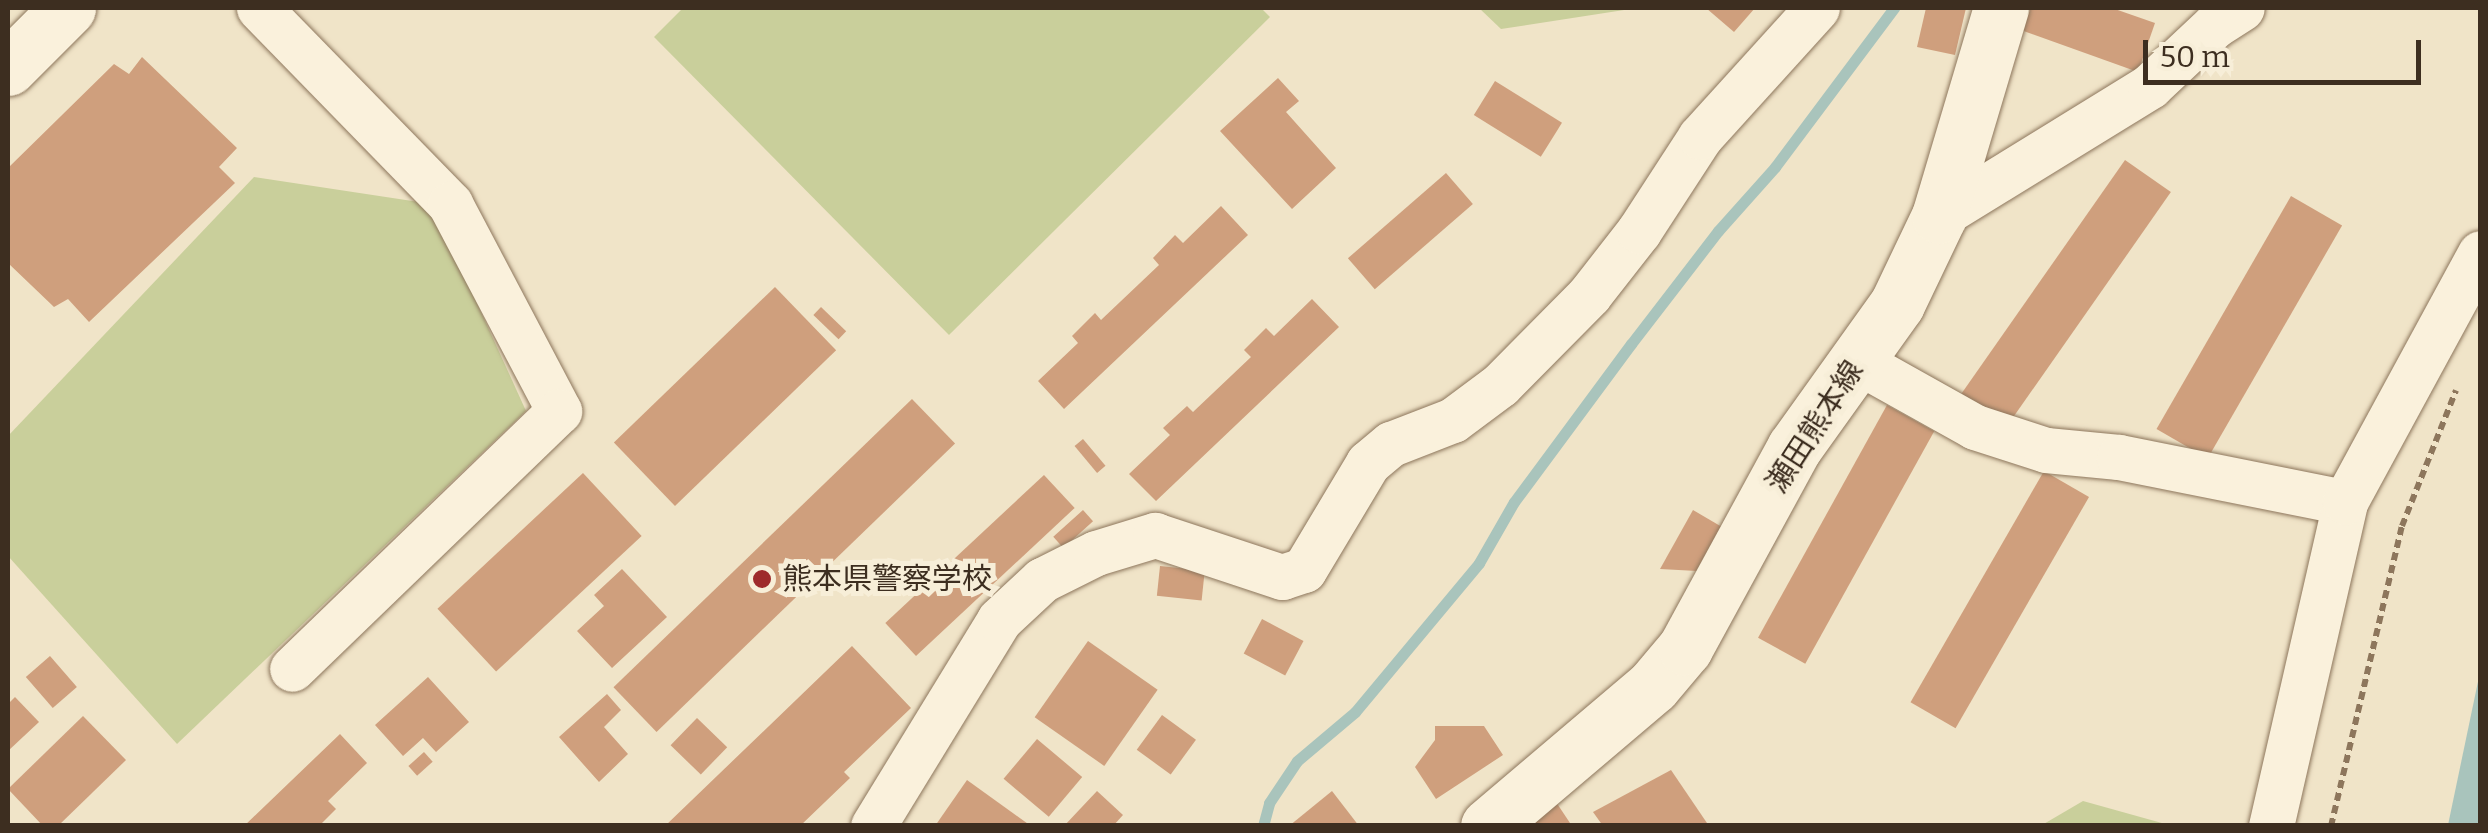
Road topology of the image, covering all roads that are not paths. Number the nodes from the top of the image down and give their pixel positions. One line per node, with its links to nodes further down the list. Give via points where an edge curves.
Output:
1 (68, 8): 6 (main road)
2 (259, 8): 11 (street, via 450,204 559,412)
3 (1818, 8): 12 (street, via 1700,137 1589,295 1500,385 1453,420 1391,444 1368,463 1304,570 1282,578 1156,536 1096,553 1042,580 999,620)
4 (2001, 8): 7 (main road, 瀬田熊本線)
5 (2242, 8): 7 (street, via 2150,86)
6 (8, 68)
7 (1940, 216): 9 (main road, 瀬田熊本線, via 1897,304)
8 (2480, 253): 10 (street)
9 (1857, 361): 10 (street, via 1975,427 2046,450 2119,457); 13 (main road, 瀬田熊本線, via 1794,448 1685,648 1639,698)
10 (2344, 502): 14 (street)
11 (292, 669)
12 (874, 826)
13 (1488, 826)
14 (2271, 826)

